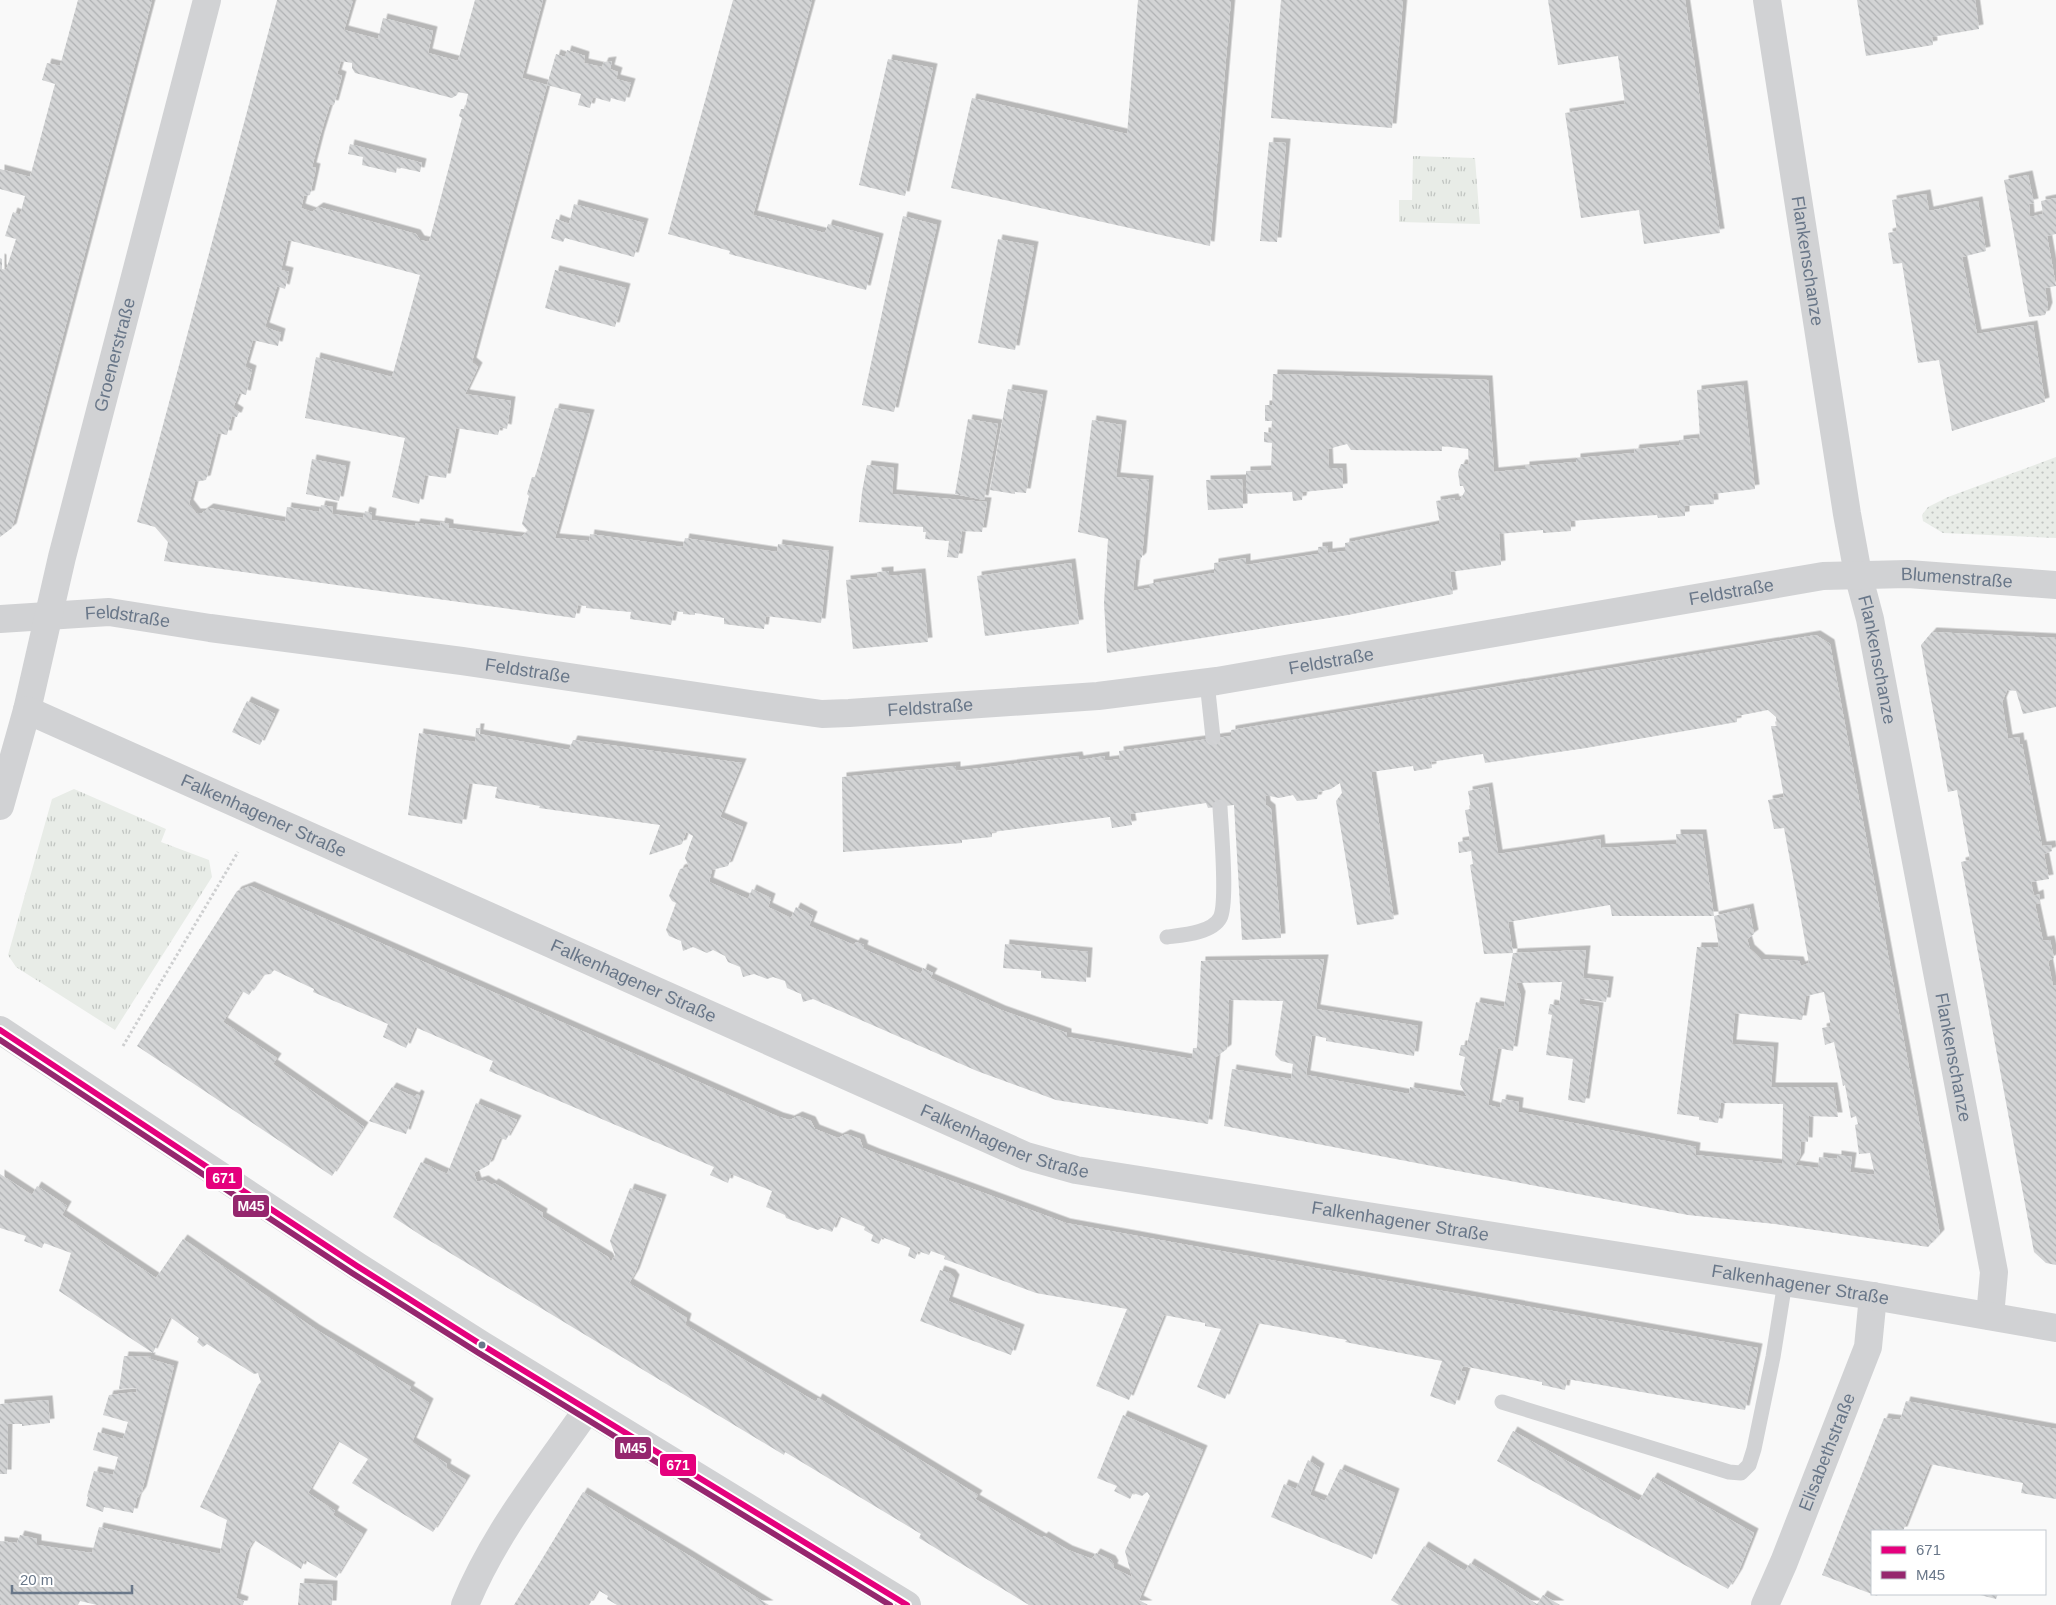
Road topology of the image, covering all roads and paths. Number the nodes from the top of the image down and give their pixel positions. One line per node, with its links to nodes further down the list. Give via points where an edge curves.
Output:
1 (207, 0): 5 (street, Groenerstraße)
2 (1767, 0): 3 (street, Flankenschanze)
3 (1858, 574): 4 (street, Blumenstraße, via 1908,574); 7 (street, Feldstraße, via 1726,591); 18 (street, Flankenschanze, via 1870,619 1994,1272)
4 (2056, 585)
5 (47, 617): 6 (street, Feldstraße); 7 (street, Feldstraße, via 109,612 822,714 1098,696); 8 (street, Groenerstraße)
6 (0, 619)
7 (1207, 682): 9 (lane)
8 (27, 710): 10 (street, Groenerstraße); 16 (street, Falkenhagener Straße, via 1026,1156 1103,1175)
9 (1213, 738)
10 (0, 806)
11 (1220, 807): 13 (lane, via 1224,902 1220,919 1207,929)
12 (238, 852): 15 (path)
13 (1167, 937)
14 (0, 1030): 21 (street, via 357,1266)
15 (123, 1046)
16 (1784, 1282): 17 (street, Falkenhagener Straße); 20 (lane, via 1754,1449 1749,1465 1742,1473 1729,1472)
17 (1873, 1296): 18 (street, Falkenhagener Straße); 24 (street, Elisabethstraße, via 1868,1347)
18 (1990, 1316): 19 (street, Falkenhagener Straße)
19 (2056, 1328)
20 (1502, 1402)
21 (587, 1410): 22 (street, via 505,1529 477,1576); 23 (street)
22 (465, 1605)
23 (907, 1605)
24 (1765, 1605)

